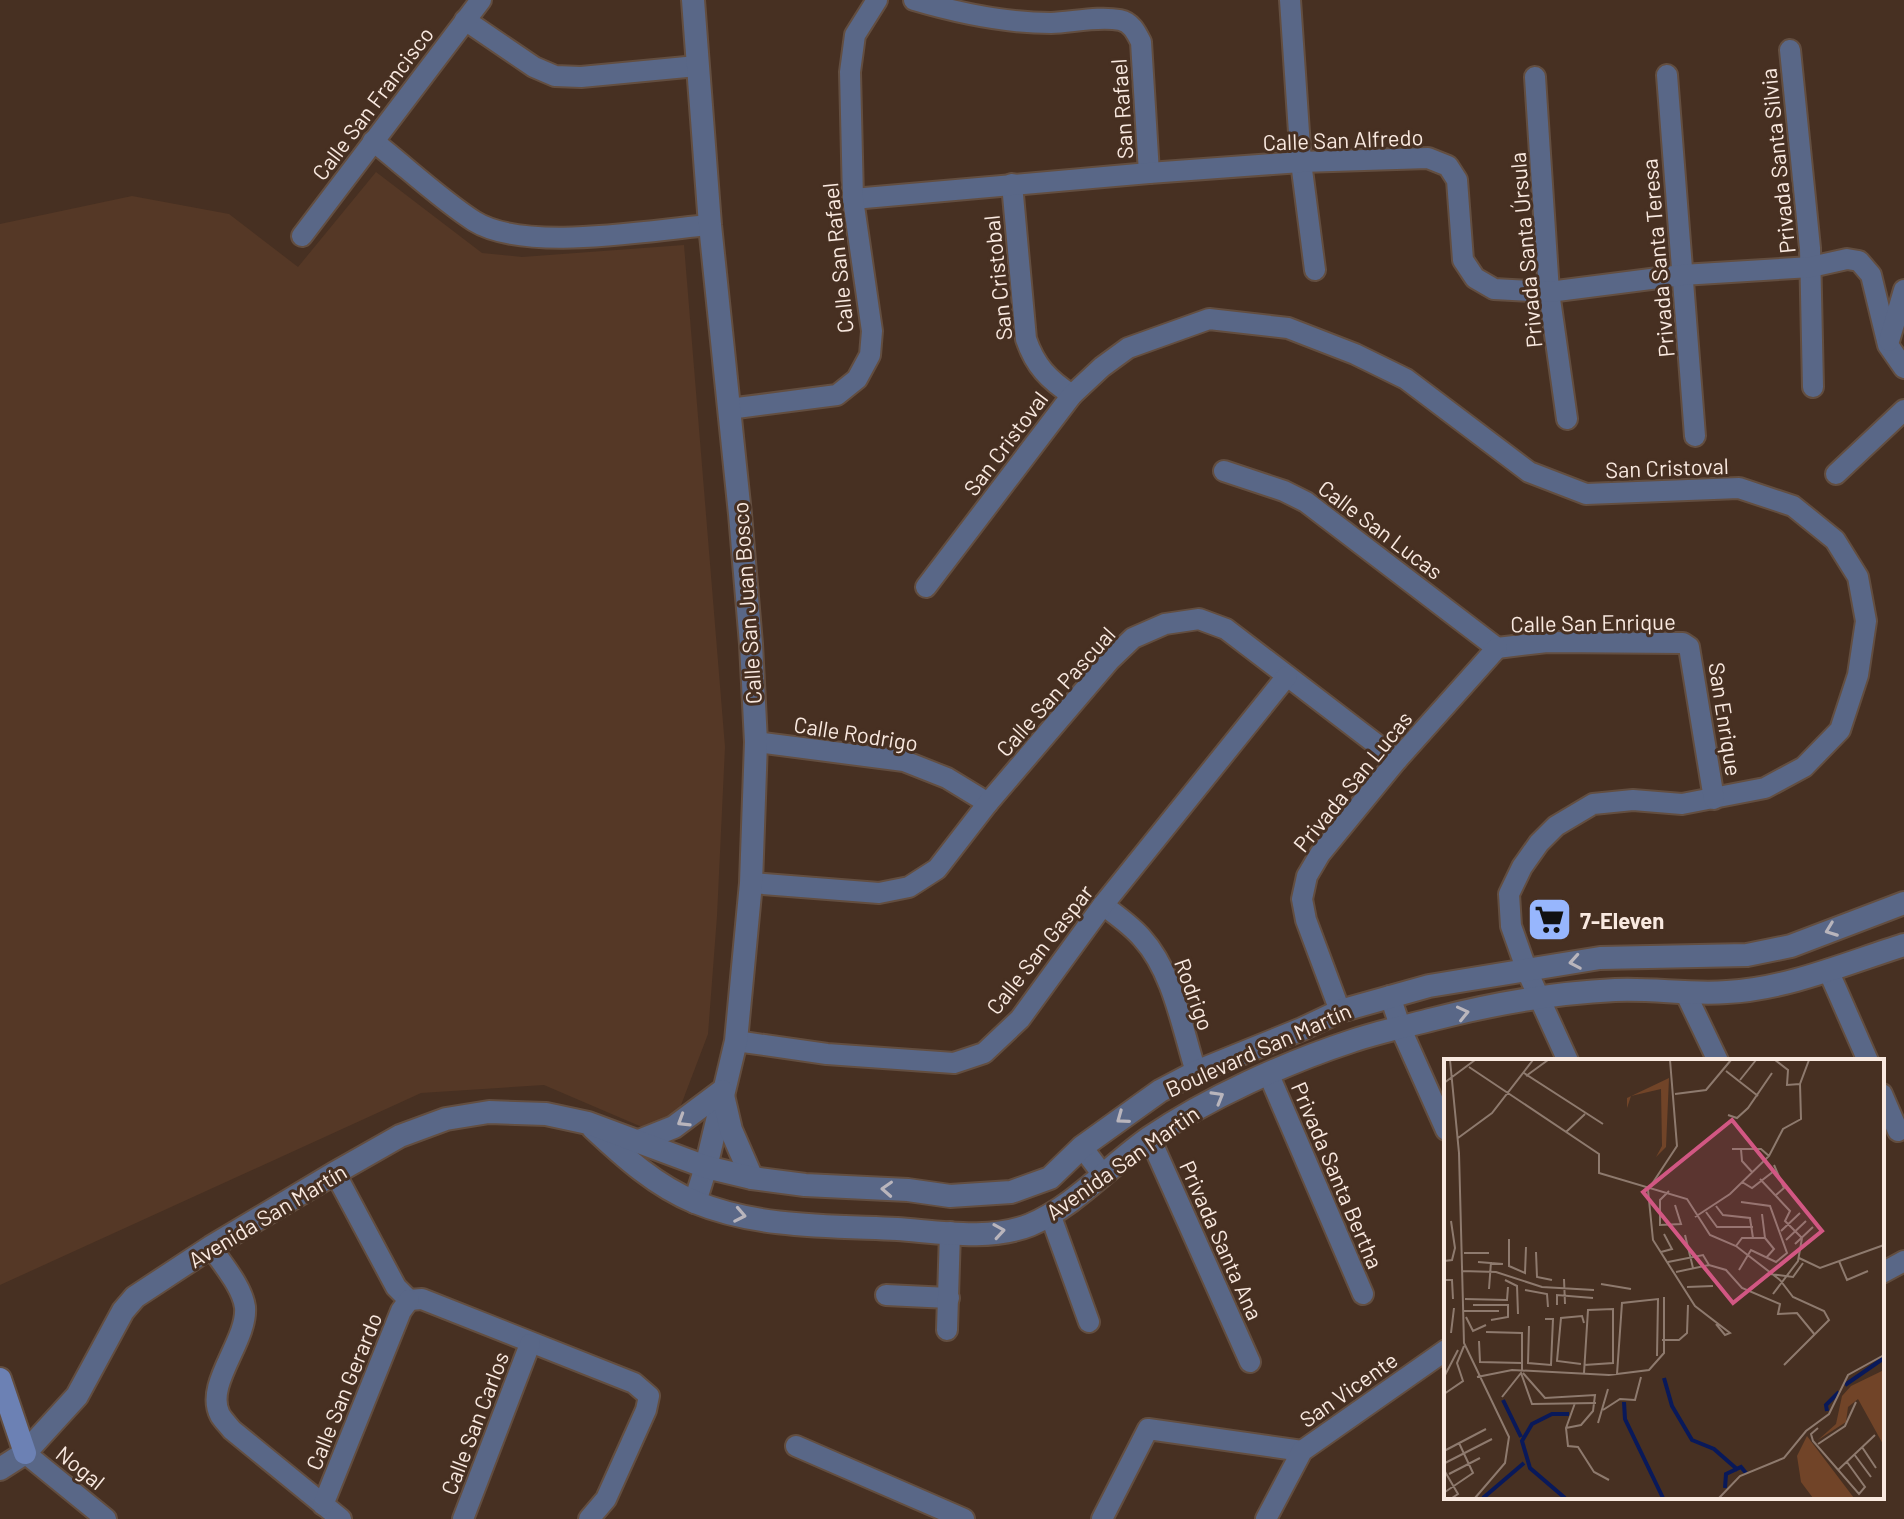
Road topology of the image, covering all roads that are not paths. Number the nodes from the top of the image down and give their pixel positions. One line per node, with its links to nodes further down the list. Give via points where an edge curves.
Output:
1 (481, 0): 6 (street, Calle San Francisco)
2 (693, 0): 8 (street, Calle San Juan Bosco)
3 (877, 0): 15 (street, Calle San Rafael, via 855,35 850,72)
4 (914, 0): 13 (street, San Rafael, via 998,18 1048,23 1122,20 1133,27 1141,42)
5 (1290, 0): 12 (street)
6 (465, 20): 8 (street, via 555,76); 11 (street, Calle San Francisco)
7 (1790, 50): 18 (street, Privada Santa Silvia)
8 (697, 66): 16 (street, Calle San Juan Bosco)
9 (1667, 75): 20 (street, Privada Santa Teresa)
10 (1535, 77): 22 (street, Privada Santa Úrsula)
11 (373, 141): 16 (street, via 475,221 505,235 554,238); 17 (street, Calle San Francisco)
12 (1301, 162): 13 (street, Calle San Alfredo); 19 (street); 22 (street, Calle San Alfredo, via 1428,158 1448,166 1457,180 1463,260 1475,278 1494,289)
13 (1149, 173): 14 (street, Calle San Alfredo)
14 (1012, 184): 15 (street, Calle San Alfredo); 26 (street, San Cristobal, via 1026,339 1048,380)
15 (853, 199): 27 (street, Calle San Rafael, via 872,331 870,355 857,379 837,395)
16 (710, 225): 27 (street, Calle San Juan Bosco)
17 (302, 236)
18 (1811, 267): 20 (street, Calle San Alfredo); 23 (street, Calle San Alfredo, via 1847,259 1866,266); 25 (street, Privada Santa Silvia)
19 (1315, 270)
20 (1682, 275): 22 (street, Calle San Alfredo); 30 (street, Privada Santa Teresa)
21 (1904, 290): 23 (street)
22 (1549, 292): 29 (street, Privada Santa Úrsula)
23 (1888, 345): 24 (street, Calle San Alfredo)
24 (1904, 368)
25 (1813, 387)
26 (1072, 395): 33 (street, San Cristoval); 39 (street, San Cristoval, via 1128,348 1209,319 1288,328 1406,379 1529,472 1586,494 1739,488 1793,506 1835,540 1858,577 1866,621 1858,675 1840,730 1804,767 1765,788)
27 (729, 409): 37 (street, Calle San Juan Bosco)
28 (1904, 410): 32 (street)
29 (1567, 419)
30 (1695, 436)
31 (1224, 471): 35 (street, Calle San Lucas, via 1306,502)
32 (1836, 474)
33 (926, 587)
34 (1689, 647): 35 (street, Calle San Enrique, via 1547,642); 39 (street, San Enrique)
35 (1497, 648): 38 (street, Privada San Lucas)
36 (1287, 676): 38 (street, Calle San Pascual); 40 (street, Calle San Pascual, via 1226,629 1199,619 1165,624 1133,638 1110,660); 43 (street, Calle San Gaspar)
37 (756, 742): 40 (street, Calle Rodrigo, via 904,761 947,778); 41 (street, Calle San Juan Bosco)
38 (1397, 760): 50 (street, Privada San Lucas, via 1307,876 1302,899 1306,920)
39 (1714, 799): 46 (street, San Cristoval, via 1593,804 1556,826 1522,867 1509,894 1511,926)
40 (988, 803): 41 (street, Calle San Pascual, via 937,869 909,887 879,893)
41 (751, 883): 52 (street, Calle San Juan Bosco)
42 (1904, 903): 46 (street, Boulevard San Martín, one-way to 46, via 1791,946 1747,955 1600,958)
43 (1103, 905): 52 (street, Calle San Gaspar, via 1020,1019 984,1053 954,1063); 56 (street, Rodrigo, via 1155,954)
44 (1904, 945): 45 (street, Avenida San Martin)
45 (1828, 970): 47 (street, Avenida San Martin, via 1761,987); 55 (street)
46 (1527, 971): 48 (street, Boulevard San Martín); 49 (street, San Cristoval)
47 (1685, 992): 49 (street, Avenida San Martin, via 1615,990); 54 (street)
48 (1390, 996): 50 (street, Boulevard San Martín); 51 (street)
49 (1540, 998): 51 (street, Avenida San Martin, one-way to 49); 53 (street, San Cristoval)
50 (1340, 1011): 56 (street, Boulevard San Martín)
51 (1401, 1029): 57 (street, Avenida San Martin, via 1354,1040); 60 (street)
52 (736, 1041): 58 (street, Calle San Juan Bosco)
53 (1567, 1059)
54 (1717, 1059)
55 (1867, 1059)
56 (1196, 1072): 63 (street, Boulevard San Martín, one-way to 63)
57 (1269, 1075): 62 (street, Avenida San Martin, one-way to 57, via 1234,1089); 75 (street, Privada Santa Bertha)
58 (722, 1091): 64 (street, one-way to 64, via 674,1127); 65 (street, Calle San Juan Bosco); 68 (street, via 731,1130)
59 (1884, 1099): 61 (street)
60 (1444, 1126)
61 (1898, 1131)
62 (1150, 1138): 67 (street, Avenida San Martin); 83 (street, Privada Santa Ana)
63 (1082, 1147): 67 (street); 68 (street, Boulevard San Martín, one-way to 68, via 1050,1178 989,1195)
64 (630, 1148): 65 (street, Boulevard San Martín); 66 (street, Avenida San Martín, via 588,1123 546,1114 489,1112 446,1119 400,1136); 69 (street, Avenida San Martin, via 670,1189)
65 (706, 1167): 68 (street, Boulevard San Martín); 69 (street, Calle San Juan Bosco)
66 (335, 1173): 72 (street, Avenida San Martín); 78 (street, Calle San Gerardo, via 396,1287)
67 (1103, 1175): 70 (street, Avenida San Martin)
68 (752, 1178)
69 (695, 1202): 71 (street, Avenida San Martin, one-way to 71, via 769,1221)
70 (1050, 1214): 71 (street, Avenida San Martin, one-way to 70, via 1026,1226); 79 (street)
71 (950, 1232): 77 (street)
72 (211, 1247): 87 (street, Avenida San Martín, via 135,1297 77,1396); 89 (street, via 245,1307 242,1331 217,1389 219,1412 232,1430)
73 (1904, 1261): 74 (street)
74 (1884, 1272)
75 (1363, 1294)
76 (886, 1295): 77 (street)
77 (949, 1298): 80 (street)
78 (409, 1300): 81 (street, via 422,1299); 89 (street, Calle San Gerardo)
79 (1089, 1322)
80 (947, 1330)
81 (530, 1344): 93 (street, Calle San Carlos); 94 (street, via 634,1383 649,1396 606,1499)
82 (1444, 1351): 86 (street, San Vicente)
83 (1250, 1362)
84 (0, 1379): 87 (main road)
85 (796, 1446): 90 (street)
86 (1302, 1451): 95 (street, via 1148,1429); 96 (street, San Vicente)
87 (25, 1453): 88 (street, Avenida San Martín); 91 (street, Nogal)
88 (0, 1469)
89 (323, 1505): 92 (street)
90 (955, 1517)
91 (106, 1519)
92 (341, 1519)
93 (463, 1519)
94 (589, 1519)
95 (1102, 1519)
96 (1266, 1519)

